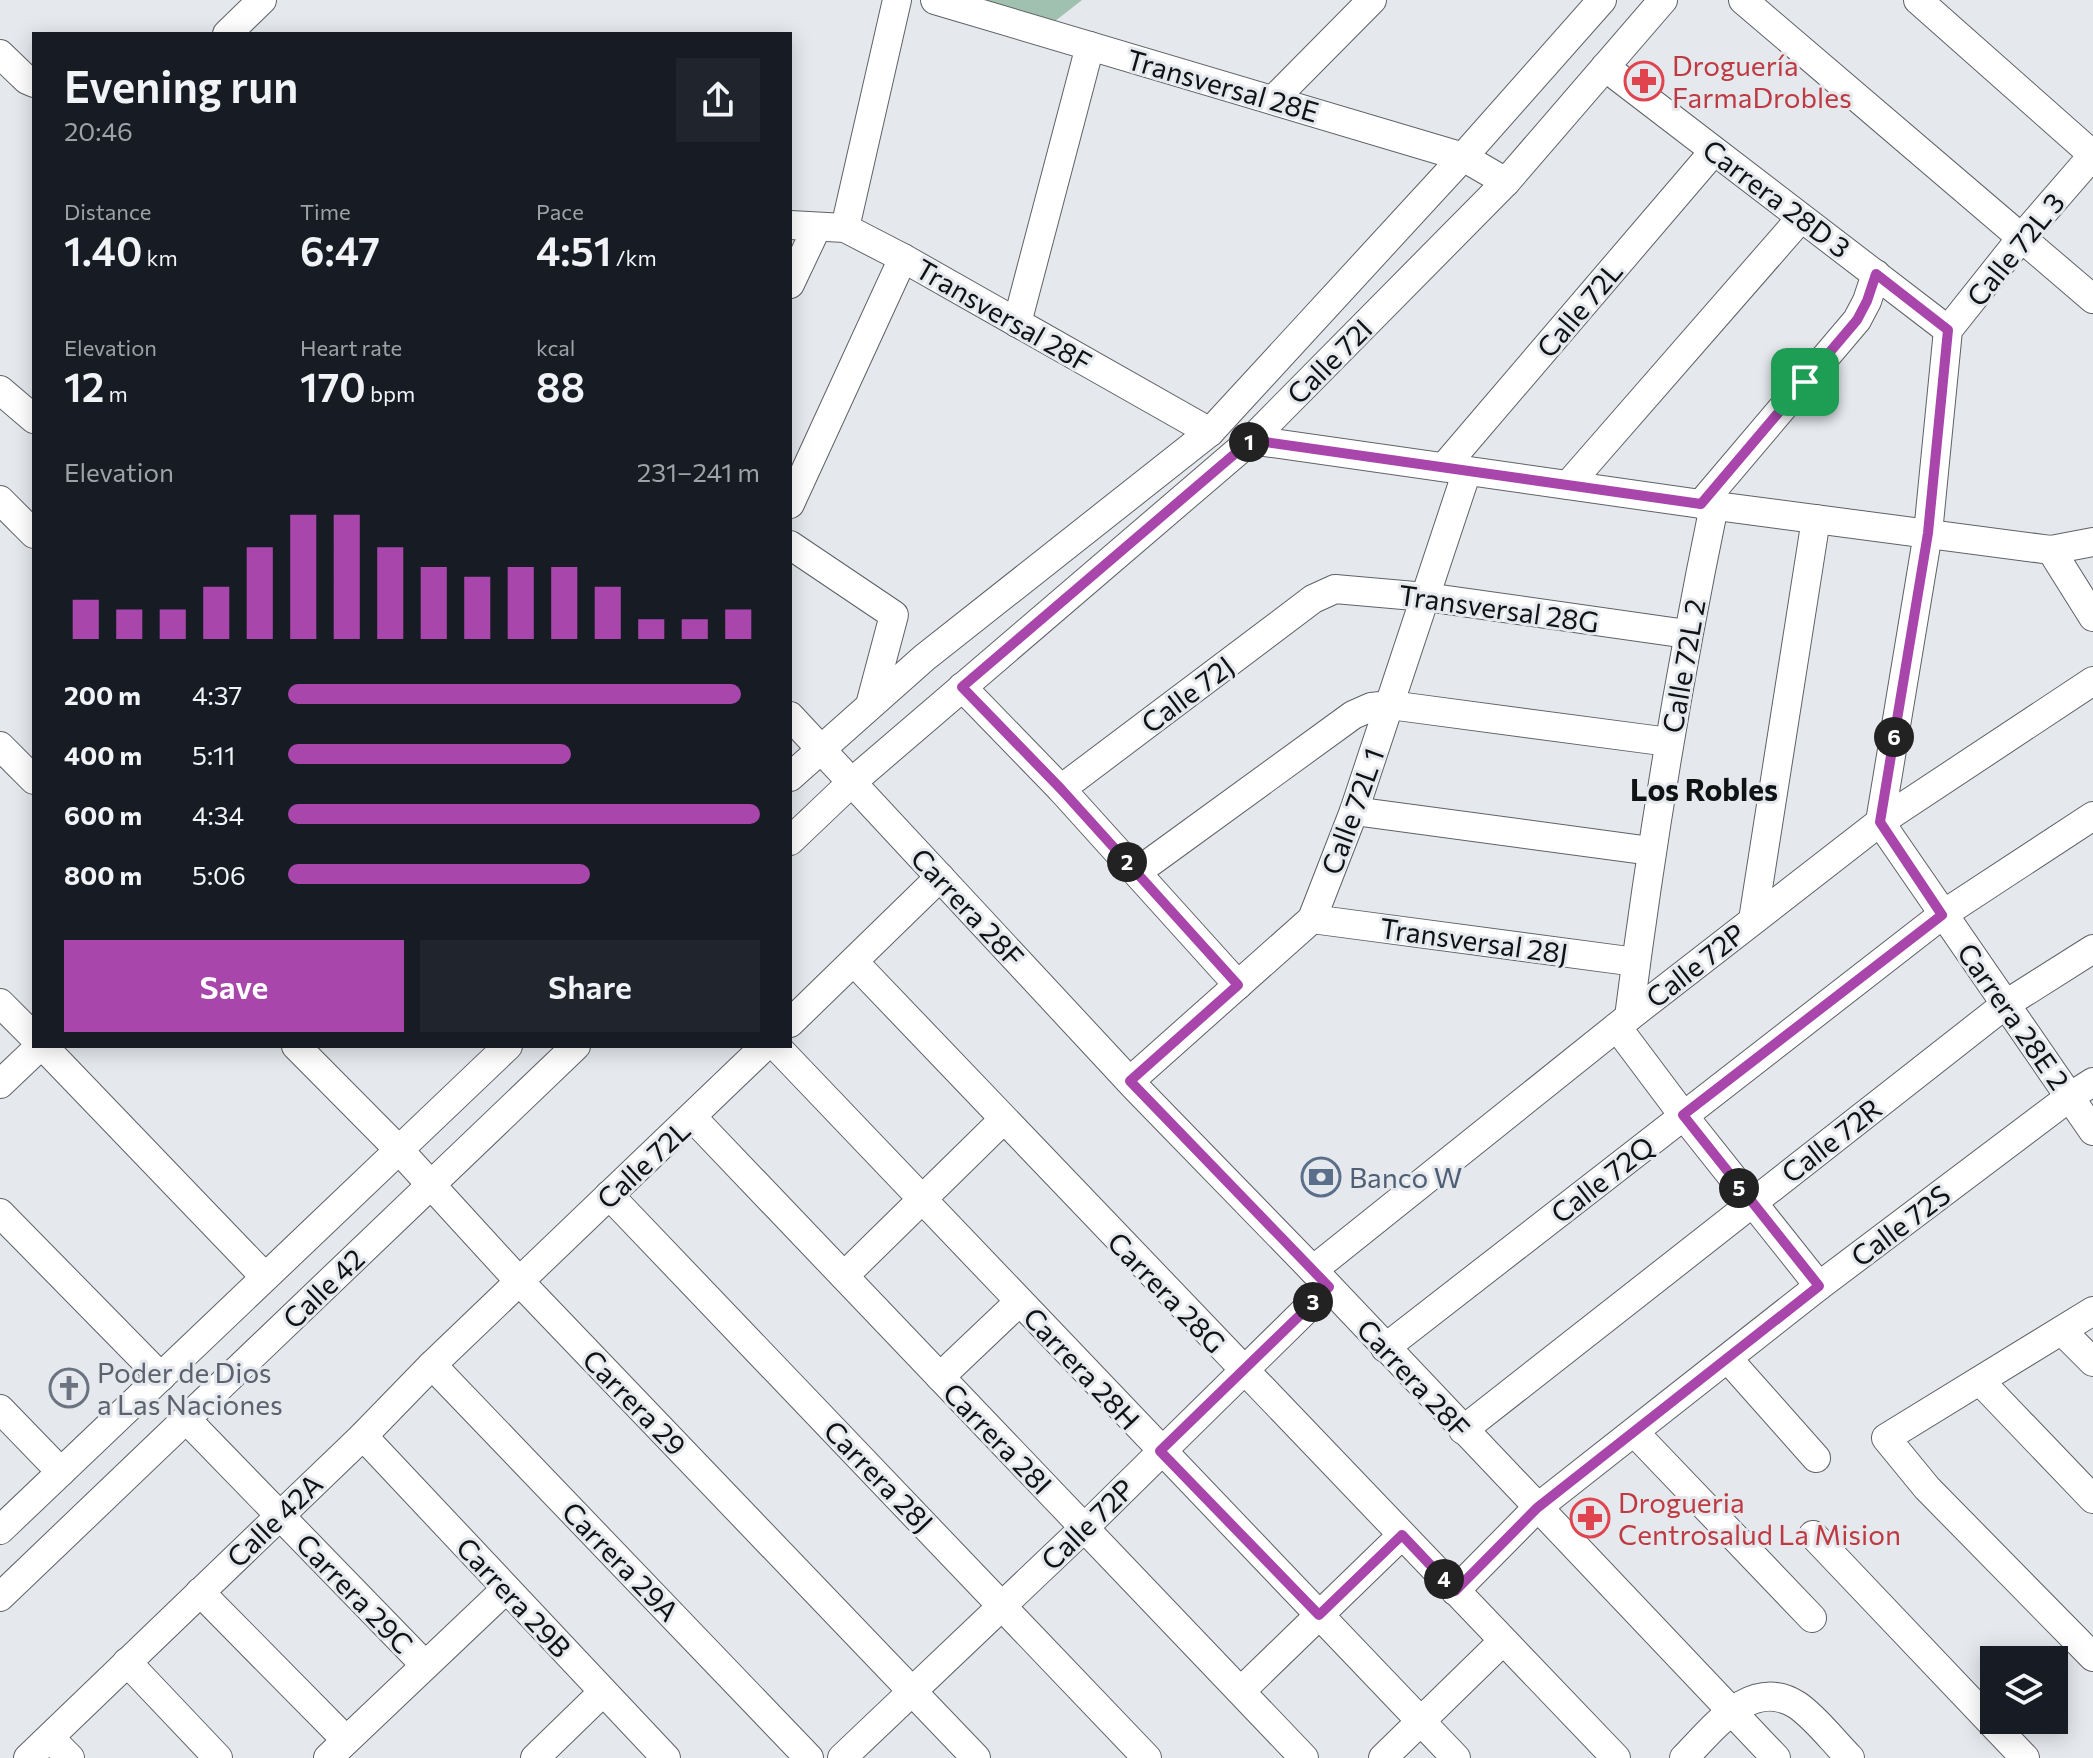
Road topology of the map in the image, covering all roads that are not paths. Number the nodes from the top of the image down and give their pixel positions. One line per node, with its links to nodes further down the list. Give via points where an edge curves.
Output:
1 (262, 0): 9 (street)
2 (897, 0): 22 (street)
3 (935, 0): 10 (street, Transversal 28E)
4 (1372, 0): 15 (street)
5 (1663, 0): 12 (street, Calle 72I)
6 (1743, 0): 23 (street)
7 (1918, 0): 17 (street)
8 (1592, 3): 18 (street, Calle 72I)
9 (229, 32)
10 (1090, 46): 15 (street, Transversal 28E); 28 (street)
11 (0, 54): 14 (street)
12 (1605, 67): 16 (street, Carrera 28D 3); 19 (street, Calle 72I)
13 (0, 70): 14 (street)
14 (30, 82)
15 (1273, 100): 18 (street, Transversal 28E)
16 (1714, 151): 20 (street, Carrera 28D 3); 34 (street, Calle 72L)
17 (2093, 155): 23 (street, Calle 72L 3)
18 (1463, 157): 19 (street, Transversal 28E); 32 (street, Calle 72I)
19 (1506, 182): 33 (street, Calle 72I)
20 (1801, 218): 25 (street, Carrera 28D 3); 35 (street)
21 (803, 226): 22 (street, Transversal 28F); 26 (street)
22 (845, 228): 24 (street, Transversal 28F)
23 (2022, 237): 27 (street); 29 (street, Calle 72L 3)
24 (903, 258): 28 (street, Transversal 28F); 37 (street)
25 (1876, 274): 29 (street, Carrera 28D 3); 38 (street, Calle 72L 2, via 1857,320)
26 (792, 275)
27 (2093, 299)
28 (1017, 323): 32 (street, Transversal 28F)
29 (1948, 330): 41 (street, Calle 72L 3)
30 (0, 390): 31 (street)
31 (32, 417)
32 (1210, 432): 51 (street, Calle 72I)
33 (1251, 440): 34 (street); 50 (street, Calle 72I)
34 (1456, 469): 35 (street); 45 (street, Calle 72L 1)
35 (1568, 485): 38 (street)
36 (0, 500): 40 (street)
37 (792, 500)
38 (1707, 505): 39 (street); 48 (street, Calle 72L 2)
39 (1816, 519): 41 (street); 70 (street)
40 (32, 532)
41 (1928, 533): 44 (street); 63 (street, Calle 72L 3)
42 (2093, 542): 44 (street)
43 (792, 546): 51 (street, via 894,615)
44 (2051, 550): 47 (street)
45 (1426, 597): 46 (street, Transversal 28G, via 1335,589); 48 (street, Transversal 28G); 52 (street, Calle 72L 1)
46 (1313, 599): 60 (street, Calle 72J)
47 (2093, 617)
48 (1687, 634): 54 (street, Calle 72L 2)
49 (2093, 681): 63 (street, Calle 72P)
50 (962, 687): 59 (street, Calle 72I); 60 (street)
51 (870, 705): 56 (street, Calle 72I)
52 (1390, 705): 54 (street); 61 (street, Calle 72L 1); 66 (street, via 1353,715)
53 (792, 718): 56 (street, Carrera 28F)
54 (1669, 742): 65 (street, Calle 72L 2)
55 (0, 746): 58 (street)
56 (820, 749): 57 (street); 59 (street, Carrera 28F)
57 (792, 775)
58 (32, 778)
59 (852, 782): 64 (street); 67 (street, Carrera 28F)
60 (1061, 789): 66 (street)
61 (1354, 811): 65 (street); 69 (street, Calle 72L 1)
62 (2093, 816): 68 (street, Calle 72Q)
63 (1880, 822): 68 (street, Carrera 28E 2); 70 (street, Calle 72P)
64 (792, 839)
65 (1651, 851): 73 (street, Calle 72L 2)
66 (1137, 872): 74 (street)
67 (940, 877): 72 (street); 87 (street, Carrera 28F)
68 (1942, 915): 76 (street, Carrera 28E 2); 90 (street, Calle 72Q)
69 (1312, 919): 73 (street, Transversal 28J); 74 (street, Calle 72L 1)
70 (1753, 920): 78 (street, Calle 72P)
71 (2093, 949): 76 (street, Calle 72R)
72 (854, 962): 77 (street); 92 (street, Carrera 28G)
73 (1636, 962): 78 (street, Calle 72L 2)
74 (1238, 985): 87 (street, Calle 72L 1)
75 (0, 1003): 79 (street)
76 (2006, 1004): 89 (street, Carrera 28E 2); 98 (street, Calle 72R)
77 (792, 1021)
78 (1623, 1022): 90 (street); 102 (street, Calle 72P)
79 (32, 1035)
80 (40, 1048): 88 (street)
81 (44, 1048): 101 (street)
82 (298, 1048): 94 (street, Carrera 29)
83 (506, 1048): 94 (street, Calle 42)
84 (574, 1048): 95 (street, Calle 42)
85 (763, 1048): 91 (street, Calle 72L)
86 (778, 1048): 97 (street, Carrera 28H)
87 (1130, 1081): 102 (street, Carrera 28F)
88 (0, 1084)
89 (2082, 1089): 93 (street, Carrera 28E 2); 104 (street, Calle 72S)
90 (1683, 1115): 98 (street); 108 (street, Calle 72Q)
91 (692, 1117): 96 (street, Calle 72L); 100 (street, Carrera 28I)
92 (1003, 1120): 97 (street); 112 (street, Carrera 28G)
93 (2093, 1131)
94 (400, 1151): 95 (street, Carrera 29); 101 (street, Calle 42)
95 (431, 1185): 103 (street, Carrera 29); 117 (street, Calle 42)
96 (609, 1195): 103 (street, Calle 72L); 135 (street, Carrera 28J)
97 (922, 1200): 100 (street); 105 (street, Carrera 28H)
98 (1751, 1203): 104 (street); 118 (street, Calle 72R)
99 (0, 1213): 113 (street)
100 (844, 1276): 114 (street, Carrera 28I)
101 (265, 1277): 113 (street, Calle 42)
102 (1321, 1278): 108 (street, Carrera 28F); 112 (street, Calle 72P)
103 (519, 1281): 111 (street, Calle 42A); 144 (street, Carrera 29)
104 (1819, 1286): 109 (street, Calle 72S)
105 (1019, 1302): 114 (street); 121 (street, Carrera 28H)
106 (2093, 1311): 107 (street)
107 (2063, 1332): 110 (street); 115 (street)
108 (1385, 1348): 118 (street, Carrera 28F)
109 (1729, 1360): 119 (street, Calle 72S); 122 (street)
110 (2093, 1362)
111 (432, 1365): 120 (street, Calle 42A); 154 (street, Carrera 29A)
112 (1244, 1372): 121 (street, Calle 72P); 129 (street, Carrera 28G)
113 (161, 1377): 123 (street, Calle 42)
114 (940, 1377): 127 (street, Carrera 28I)
115 (1980, 1381): 124 (street); 139 (street, via 1886,1438 1927,1488)
116 (0, 1409): 123 (street)
117 (186, 1419): 126 (street, Carrera 29C); 134 (street, Calle 42)
118 (1463, 1430): 125 (street, Carrera 28F)
119 (1635, 1433): 125 (street, Calle 72S); 137 (street)
120 (363, 1436): 126 (street, Calle 42A); 131 (street, Carrera 29B)
121 (1160, 1451): 127 (street, Calle 72P); 136 (street, Carrera 28H)
122 (1816, 1458)
123 (61, 1472): 128 (street, Calle 42)
124 (2093, 1499)
125 (1537, 1508): 132 (street, Calle 72S); 145 (street, Carrera 28F)
126 (279, 1514): 133 (street, Calle 42A); 141 (street, Carrera 29C)
127 (1084, 1528): 135 (street, Calle 72P); 142 (street, Carrera 28I)
128 (0, 1530)
129 (1402, 1535): 132 (street, Carrera 28G); 136 (street)
130 (1813, 1535): 164 (street)
131 (506, 1589): 141 (street); 143 (street, Carrera 29B)
132 (1455, 1591): 138 (street, Carrera 28G)
133 (200, 1592): 140 (street, Calle 42A); 148 (street)
134 (0, 1597)
135 (1002, 1606): 144 (street, Calle 72P); 157 (street, Carrera 28J)
136 (1319, 1615): 142 (street); 146 (street, Carrera 28H)
137 (1812, 1618)
138 (1503, 1641): 146 (street); 160 (street, Carrera 28G)
139 (2093, 1657)
140 (127, 1662): 147 (street, Calle 42A); 151 (street)
141 (424, 1664): 148 (street)
142 (1242, 1690): 149 (street, Carrera 28I)
143 (603, 1692): 152 (street); 153 (street, Carrera 29B)
144 (913, 1692): 155 (street, Calle 72P); 156 (street, Carrera 29)
145 (1730, 1712): 161 (street); 162 (street, Carrera 28F); 163 (street, via 1754,1698 1786,1700)
146 (1420, 1721): 158 (street); 159 (street, Carrera 28H)
147 (60, 1748): 150 (street, Calle 42A)
148 (337, 1749)
149 (1292, 1754)
150 (28, 1758)
151 (218, 1758)
152 (535, 1758)
153 (666, 1758)
154 (809, 1758)
155 (842, 1758)
156 (976, 1758)
157 (1147, 1758)
158 (1383, 1758)
159 (1456, 1758)
160 (1616, 1758)
161 (1684, 1758)
162 (1776, 1758)
163 (1850, 1758)
164 (2025, 1758)

